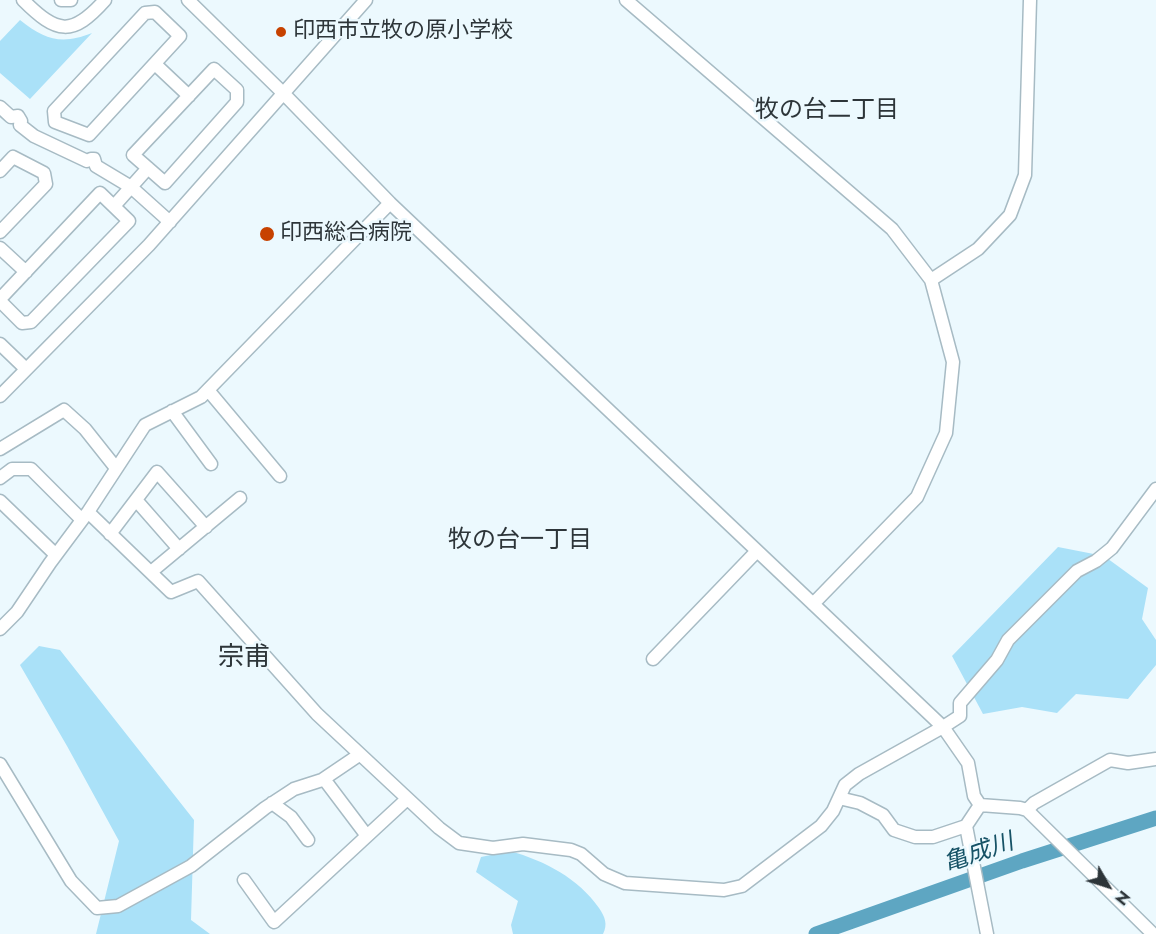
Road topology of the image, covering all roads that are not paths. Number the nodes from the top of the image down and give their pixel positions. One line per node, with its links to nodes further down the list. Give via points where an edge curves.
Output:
1 (23, 0): 4 (street, via 49,23 66,27 85,21)
2 (61, 0): 3 (street)
3 (71, 0)
4 (105, 0)
5 (188, 0): 10 (street)
6 (366, 0): 10 (street)
7 (626, 0): 22 (street, via 892,229)
8 (1030, 0): 22 (street, via 1025,175 1010,215 978,249)
9 (155, 64): 9 (street, via 89,135 55,122 54,111 145,13 155,12 180,36); 11 (street)
10 (283, 93): 16 (street); 18 (street)
11 (189, 96): 13 (street, via 133,154); 13 (street, via 214,69 237,90 237,102 165,183)
12 (0, 107): 15 (street, via 34,136)
13 (148, 168): 15 (street)
14 (0, 171): 19 (street, via 13,157 44,173 46,184)
15 (131, 187): 17 (street); 18 (street)
16 (390, 203): 26 (street); 42 (street)
17 (114, 206): 21 (street, via 100,193); 23 (street, via 129,221 31,322 22,322)
18 (170, 222): 25 (street)
19 (0, 232)
20 (0, 248): 21 (street)
21 (26, 272): 23 (street)
22 (930, 280): 45 (street, via 953,363 946,434 917,497)
23 (0, 300)
24 (0, 344): 25 (street)
25 (26, 369): 27 (street)
26 (208, 390): 28 (street); 32 (street)
27 (0, 396)
28 (172, 411): 30 (street); 31 (street, via 145,425)
29 (0, 449): 31 (street, via 64,410)
30 (211, 464)
31 (116, 468): 38 (street)
32 (280, 476)
33 (0, 478): 38 (street, via 12,470 31,469)
34 (1156, 489): 48 (street, via 1112,548 1077,571 1008,640 997,660 960,703 960,716)
35 (240, 498): 39 (street)
36 (136, 500): 39 (street, via 157,472); 40 (street); 41 (street)
37 (0, 501): 43 (street)
38 (85, 516): 40 (street); 43 (street)
39 (206, 527): 41 (street)
40 (110, 534): 44 (street)
41 (179, 549): 44 (street)
42 (757, 551): 45 (street); 47 (street)
43 (56, 555): 46 (street, via 17,612)
44 (151, 573): 49 (street, via 171,592 198,581)
45 (813, 604): 48 (street)
46 (0, 629)
47 (653, 659)
48 (943, 727): 54 (street, via 859,774 845,785); 57 (street, via 968,763 974,796)
49 (359, 755): 52 (street); 55 (street)
50 (1156, 759): 58 (street, via 1128,763 1110,760)
51 (2, 768): 53 (street); 56 (street, via 71,881 97,908 118,906 191,866)
52 (324, 779): 56 (street, via 294,789); 60 (street)
53 (0, 787)
54 (839, 798): 55 (street, via 821,826 742,886 724,890 625,883 604,874 571,850 523,844 493,849 459,843); 59 (street, via 860,803 883,815 894,830 915,837 933,837)
55 (407, 799): 60 (street)
56 (272, 803): 61 (street, via 291,817)
57 (980, 805): 58 (street); 59 (street)
58 (1027, 810): 64 (street)
59 (966, 826): 63 (street)
60 (367, 836): 62 (street, via 274,922)
61 (308, 840)
62 (244, 880)
63 (987, 934)
64 (1153, 934)

